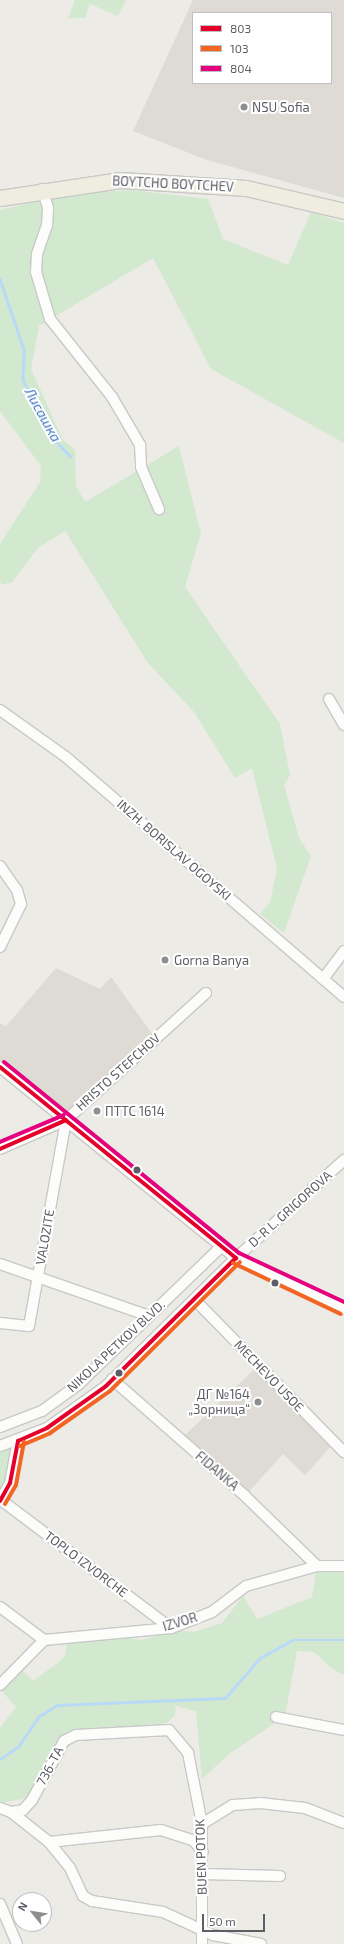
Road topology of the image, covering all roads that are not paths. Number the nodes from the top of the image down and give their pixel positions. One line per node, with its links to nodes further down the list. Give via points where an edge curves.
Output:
1 (42, 189): 2 (highway, BOYTCHO BOYTCHEV); 3 (highway, BOYTCHO BOYTCHEV, via 121,180 207,183 285,195); 4 (street, via 48,208 47,225 37,254 36,272 50,319 112,397 140,445 141,467)
2 (0, 198)
3 (344, 211)
4 (158, 509)
5 (329, 699): 7 (street)
6 (0, 710): 11 (street, INZH. BORISLAV OGOYSKI, via 66,757)
7 (344, 725)
8 (0, 866): 9 (street, via 17,890 21,904)
9 (0, 947)
10 (344, 951): 11 (street)
11 (323, 979): 13 (street, INZH. BORISLAV OGOYSKI)
12 (206, 993): 15 (street, HRISTO STEFCHOV)
13 (344, 997)
14 (0, 1067): 15 (street)
15 (66, 1120): 16 (street, HRISTO STEFCHOV); 18 (street); 21 (street, VALOZITE)
16 (0, 1149)
17 (344, 1160): 19 (street, D-R L. GRIGOROVA)
18 (221, 1246): 19 (street); 24 (street, NIKOLA PETKOV BLVD.)
19 (236, 1258): 22 (street, NIKOLA PETKOV BLVD.); 23 (street)
20 (0, 1264): 21 (street)
21 (38, 1278): 24 (street); 25 (street, VALOZITE, via 29,1326)
22 (195, 1300): 26 (street, NIKOLA PETKOV BLVD.); 30 (street, MECHEVO USOE)
23 (344, 1309)
24 (149, 1316): 27 (street, NIKOLA PETKOV BLVD., via 80,1384 42,1410)
25 (0, 1323)
26 (112, 1380): 28 (street, NIKOLA PETKOV BLVD., via 82,1406); 32 (street, FIDANKA, via 245,1496)
27 (0, 1427)
28 (18, 1441): 29 (street, NIKOLA PETKOV BLVD.); 31 (street, via 10,1483)
29 (0, 1446)
30 (344, 1452)
31 (0, 1501): 35 (street, TOPLO IZVORCHE)
32 (317, 1566): 33 (street, IZVOR); 35 (street, IZVOR, via 246,1586 212,1612)
33 (344, 1566)
34 (0, 1607): 36 (street)
35 (171, 1628): 36 (street, IZVOR)
36 (44, 1640): 37 (street)
37 (0, 1685)
38 (276, 1717): 40 (street)
39 (168, 1730): 42 (street, 736-ТА, via 76,1735 64,1741 32,1800 23,1810); 44 (street, BUEN POTOK, via 188,1753)
40 (344, 1730)
41 (0, 1808): 42 (street)
42 (11, 1812): 45 (street)
43 (344, 1823): 44 (street, via 305,1808 260,1803 233,1805)
44 (202, 1824): 46 (street, BUEN POTOK)
45 (49, 1842): 46 (street, via 161,1830 194,1841); 50 (street, via 70,1868 83,1896 92,1902 163,1912)
46 (203, 1852): 47 (street, BUEN POTOK)
47 (203, 1874): 48 (street); 50 (street, BUEN POTOK)
48 (280, 1876)
49 (0, 1904): 51 (street)
50 (204, 1931): 52 (street, BUEN POTOK); 53 (street, via 233,1941)
51 (17, 1944)
52 (202, 1944)
53 (260, 1944)

